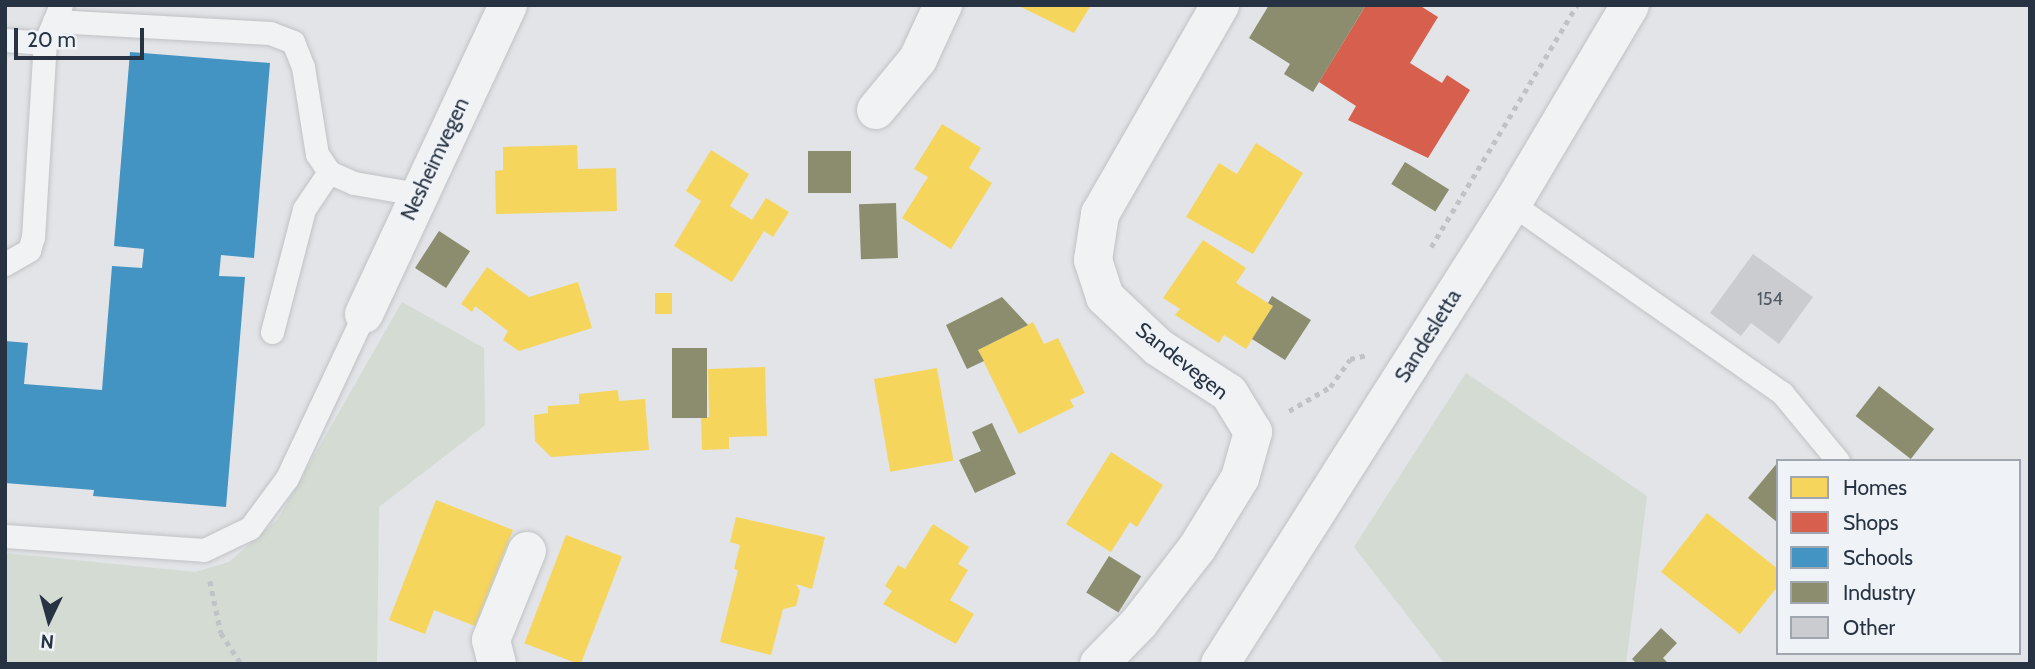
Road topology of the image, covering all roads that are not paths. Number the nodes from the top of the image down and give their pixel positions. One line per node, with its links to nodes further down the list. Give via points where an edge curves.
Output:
1 (509, 5): 10 (street, Nesheimvegen)
2 (943, 5): 8 (street, via 918,59)
3 (1220, 5): 19 (street, Sandevegen, via 1100,214 1093,260 1105,297 1158,347 1228,393 1253,432 1240,478 1197,548 1139,623)
4 (1630, 5): 11 (street, Sandesletta)
5 (57, 13): 7 (lane); 9 (lane, via 270,33 293,42 303,66 317,154)
6 (5, 40): 7 (lane)
7 (45, 43): 12 (lane, via 33,237 29,250)
8 (876, 110)
9 (329, 172): 10 (lane, via 354,183); 14 (lane, via 304,209)
10 (418, 194): 13 (street, Nesheimvegen)
11 (1512, 204): 15 (lane, via 1783,393); 20 (street, Sandesletta)
12 (5, 264)
13 (364, 314): 16 (lane, via 287,478 250,528 204,550)
14 (272, 332)
15 (1836, 459)
16 (5, 536)
17 (527, 551): 18 (street, via 491,640)
18 (497, 664)
19 (1098, 664)
20 (1220, 664)

